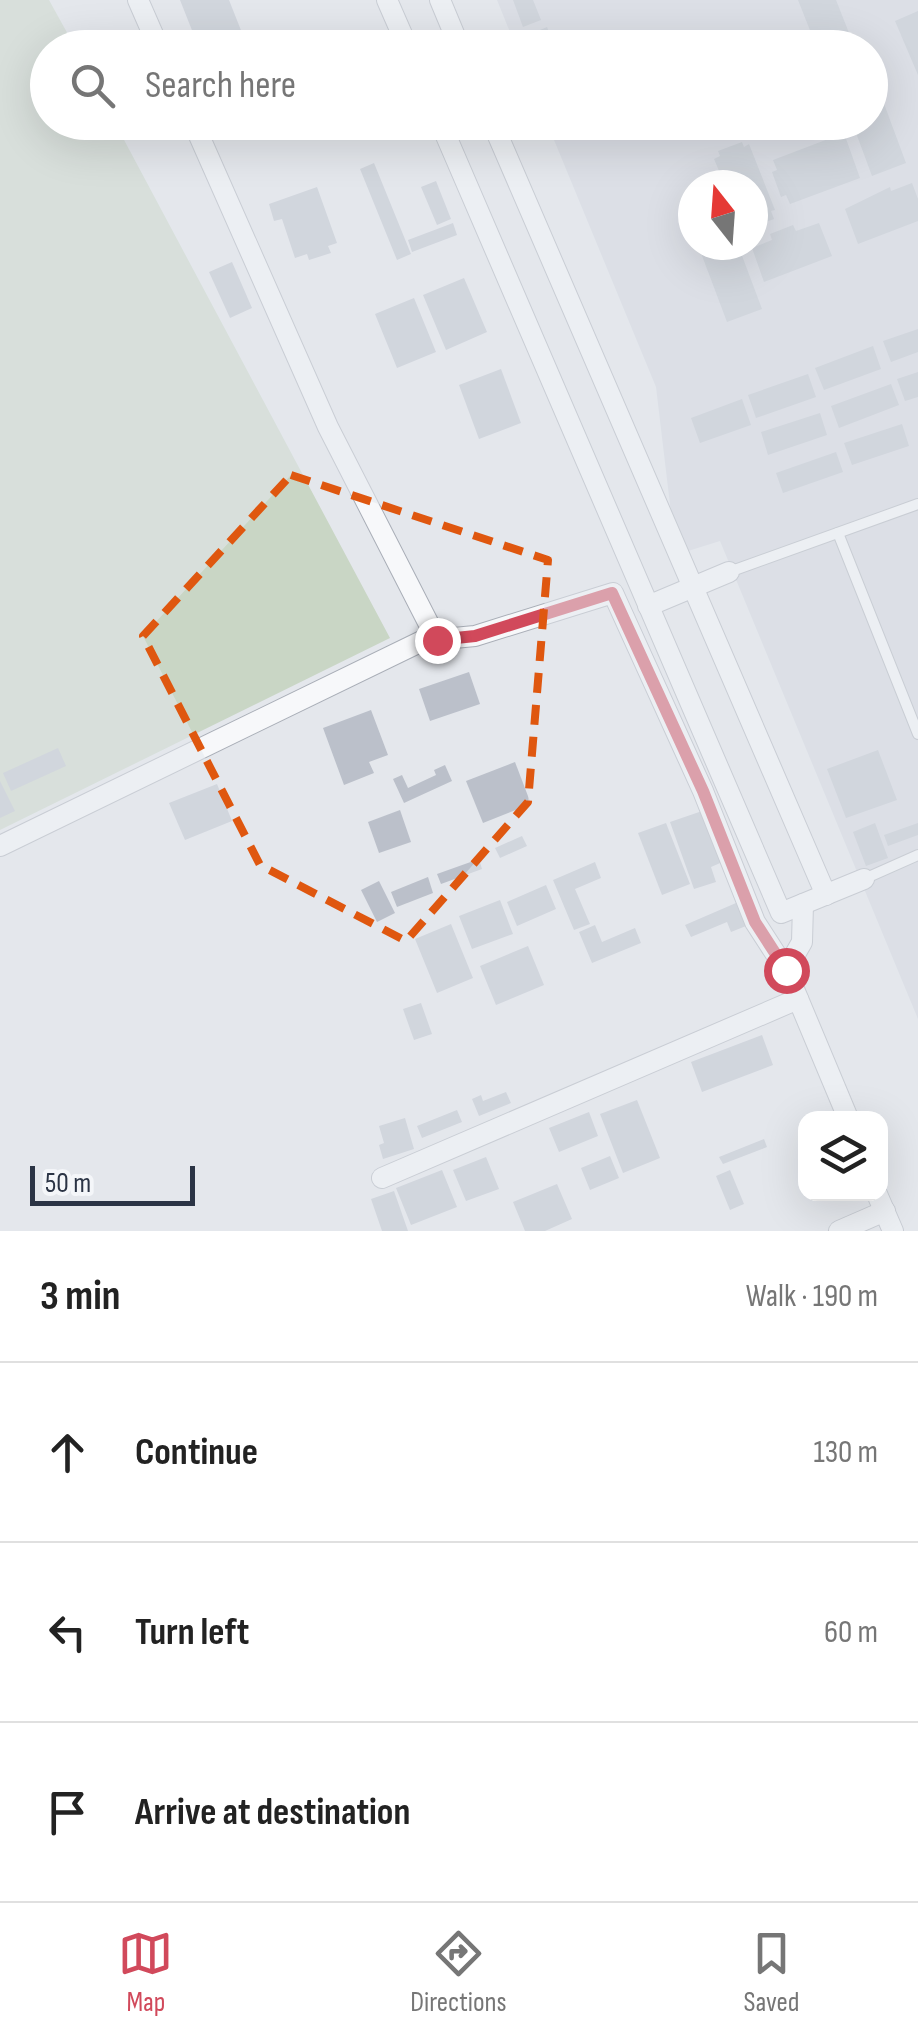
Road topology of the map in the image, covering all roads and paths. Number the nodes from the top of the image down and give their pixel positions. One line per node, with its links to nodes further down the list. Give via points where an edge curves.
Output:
1 (138, 0): 4 (street)
2 (387, 0): 5 (street)
3 (440, 0): 6 (street)
4 (151, 30)
5 (400, 30)
6 (452, 30)
7 (200, 140): 15 (street, via 328,427)
8 (448, 140): 14 (street)
9 (500, 140): 13 (street)
10 (918, 504): 11 (lane)
11 (838, 533): 12 (lane); 16 (lane)
12 (729, 572): 13 (street)
13 (693, 587): 14 (street); 20 (street)
14 (648, 606): 21 (street, via 781,912)
15 (437, 640): 17 (street, via 422,641); 22 (street, via 475,636 612,593 755,922)
16 (918, 734)
17 (0, 846)
18 (918, 854): 19 (lane)
19 (864, 879): 20 (street)
20 (826, 895): 21 (street)
21 (804, 904): 22 (street, via 802,942)
22 (786, 970): 23 (street)
23 (798, 999): 24 (street); 25 (street)
24 (845, 1111)
25 (382, 1178)
26 (885, 1212): 27 (street)
27 (839, 1231)

